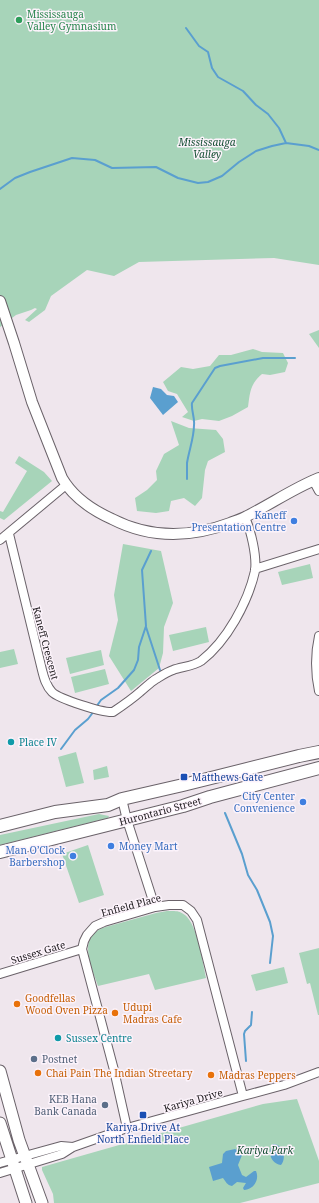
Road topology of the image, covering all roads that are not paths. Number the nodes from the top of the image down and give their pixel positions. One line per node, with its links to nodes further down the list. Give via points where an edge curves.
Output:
1 (0, 301): 3 (street, via 32,402)
2 (316, 479): 4 (street); 5 (street)
3 (66, 485): 5 (street, via 82,501 101,514 120,523 153,532 181,534 202,531); 6 (street)
4 (319, 491)
5 (245, 517): 9 (street, Kaneff Crescent, via 250,531)
6 (8, 534): 7 (street); 9 (street, Kaneff Crescent, via 47,686 53,694 106,712 113,712 155,679 172,670 200,662 234,624)
7 (0, 540)
8 (319, 549): 9 (street)
9 (255, 569)
10 (319, 636): 11 (street, via 315,669)
11 (319, 691)
12 (319, 752): 14 (main road, Hurontario Street)
13 (319, 768): 16 (main road, Hurontario Street)
14 (122, 799): 16 (street); 17 (main road, Hurontario Street, via 108,805 55,812)
15 (0, 820): 17 (main road, via 9,819)
16 (127, 820): 19 (main road, Hurontario Street); 20 (street)
17 (17, 822): 18 (main road, Hurontario Street)
18 (0, 826)
19 (0, 852)
20 (155, 907): 21 (street, Enfield Place, via 95,926 87,935); 25 (street, Enfield Place, via 183,905 191,911 196,920)
21 (82, 949): 22 (street, Sussex Gate); 27 (street)
22 (0, 974)
23 (0, 1071): 28 (main road)
24 (319, 1072): 25 (street, Kariya Drive, via 284,1086)
25 (243, 1096): 27 (street, Kariya Drive)
26 (0, 1123): 30 (main road)
27 (127, 1128): 28 (street, Kariya Drive, via 73,1147 62,1154)
28 (26, 1160): 30 (street, Kariya Drive); 33 (main road)
29 (0, 1163): 30 (street)
30 (13, 1164): 31 (street); 32 (main road)
31 (0, 1173)
32 (26, 1203)
33 (42, 1203)

